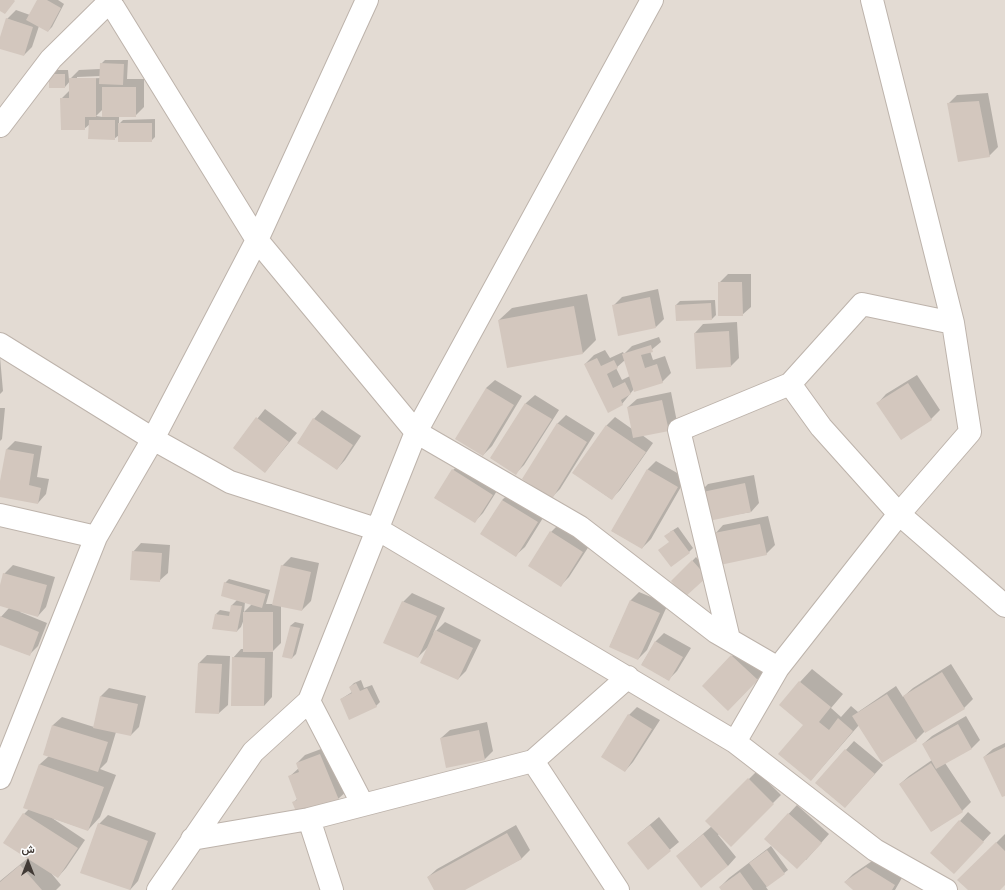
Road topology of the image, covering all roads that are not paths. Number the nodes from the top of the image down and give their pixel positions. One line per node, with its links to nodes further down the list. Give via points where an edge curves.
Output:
1 (110, 0): 5 (street, via 51,59); 6 (street)
2 (367, 0): 6 (street)
3 (652, 0): 10 (street)
4 (872, 0): 7 (street)
5 (0, 126)
6 (257, 240): 10 (street); 11 (street)
7 (953, 323): 9 (street, via 862,304); 12 (street, via 970,432)
8 (0, 344): 11 (street)
9 (790, 384): 12 (street, via 821,426); 17 (street, via 679,430)
10 (416, 432): 14 (street); 17 (street, via 580,527 716,632)
11 (153, 439): 14 (street, via 230,482); 15 (street)
12 (899, 514): 16 (street); 18 (street)
13 (0, 515): 15 (street)
14 (379, 530): 19 (street); 20 (street)
15 (96, 537): 23 (street)
16 (1005, 606)
17 (729, 639): 18 (street)
18 (778, 668): 21 (street)
19 (628, 677): 21 (street); 22 (street)
20 (309, 701): 24 (street); 26 (street, via 253,752)
21 (735, 742): 30 (street, via 875,850)
22 (533, 761): 24 (street); 29 (street)
23 (0, 778)
24 (363, 805): 25 (street)
25 (309, 819): 26 (street); 28 (street)
26 (192, 839): 27 (street)
27 (158, 890)
28 (332, 890)
29 (618, 890)
30 (946, 890)

